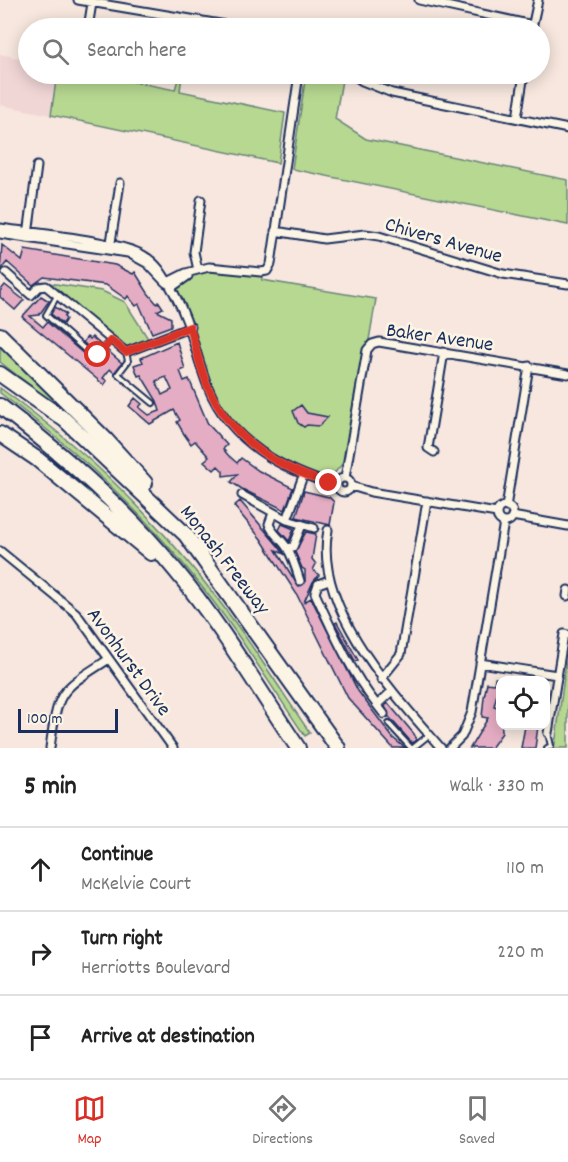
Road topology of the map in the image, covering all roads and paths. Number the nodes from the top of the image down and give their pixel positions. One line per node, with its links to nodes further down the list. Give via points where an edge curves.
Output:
1 (78, 0): 5 (street)
2 (418, 0): 4 (street)
3 (538, 0): 9 (street)
4 (436, 2): 8 (street)
5 (92, 3): 6 (street); 7 (street)
6 (90, 18)
7 (184, 18)
8 (497, 18)
9 (534, 18)
10 (297, 84): 19 (street)
11 (370, 84): 13 (street, via 392,93)
12 (522, 84): 13 (street)
13 (517, 118): 14 (street)
14 (568, 129)
15 (37, 166): 21 (street)
16 (120, 183): 22 (street)
17 (201, 200): 23 (street, via 194,252)
18 (0, 228): 21 (street)
19 (275, 231): 23 (street, via 267,271 216,266); 25 (street, Chivers Avenue, via 324,239 380,236 503,274)
20 (0, 234): 21 (street)
21 (28, 234): 22 (street)
22 (111, 248): 26 (street, via 141,257)
23 (198, 270): 26 (street)
24 (6, 273): 27 (street, via 31,295 42,285)
25 (568, 284)
26 (169, 285): 28 (street)
27 (58, 296): 30 (street); 30 (lane, via 46,315 91,355 98,355)
28 (190, 327): 31 (street); 40 (street, via 209,389 224,414 256,449)
29 (0, 335): 56 (highway, via 106,440 171,511)
30 (111, 340): 31 (street)
31 (126, 352): 36 (lane, via 128,362 118,374)
32 (444, 352): 33 (street, Baker Avenue); 39 (street); 41 (street, Baker Avenue, via 379,342 369,345)
33 (529, 366): 35 (street, Baker Avenue); 46 (street)
34 (0, 374): 56 (highway, Monash Freeway, via 65,420)
35 (568, 374)
36 (153, 403)
37 (0, 405): 61 (highway, via 96,485)
38 (0, 434): 61 (highway, via 64,480)
39 (427, 450)
40 (303, 476): 42 (street); 50 (street)
41 (345, 478): 42 (street); 43 (street)
42 (337, 486): 43 (street, via 345,492)
43 (351, 486): 45 (street)
44 (242, 495): 47 (street)
45 (427, 501): 48 (street); 66 (street, via 401,654)
46 (506, 507): 48 (street); 49 (street)
47 (273, 513): 50 (street); 57 (street, via 269,524)
48 (497, 513): 51 (street)
49 (512, 516): 51 (street); 53 (street)
50 (287, 520): 52 (street)
51 (504, 522): 64 (street)
52 (302, 525): 54 (street); 57 (street, via 298,541)
53 (568, 526)
54 (314, 528)
55 (328, 530): 59 (street, via 325,544)
56 (186, 535): 76 (highway, Monash Freeway)
57 (287, 548): 60 (street)
58 (0, 551): 63 (street, Avonhurst Drive, via 76,613)
59 (329, 580): 66 (street); 68 (street, via 318,584 315,593 345,656)
60 (300, 581)
61 (196, 596): 75 (highway)
62 (568, 635): 65 (street, via 564,634)
63 (109, 659): 73 (street, via 60,696); 74 (street, Avonhurst Drive)
64 (480, 663): 65 (street); 79 (street, via 468,724)
65 (557, 675): 71 (street)
66 (381, 678): 67 (street)
67 (392, 691): 68 (street); 72 (street)
68 (377, 705): 69 (street)
69 (384, 714)
70 (389, 724): 77 (lane)
71 (548, 733): 80 (lane)
72 (429, 734): 77 (lane); 78 (street)
73 (50, 748)
74 (173, 748)
75 (298, 748)
76 (338, 748)
77 (412, 748)
78 (441, 748)
79 (450, 748)
80 (547, 748)

